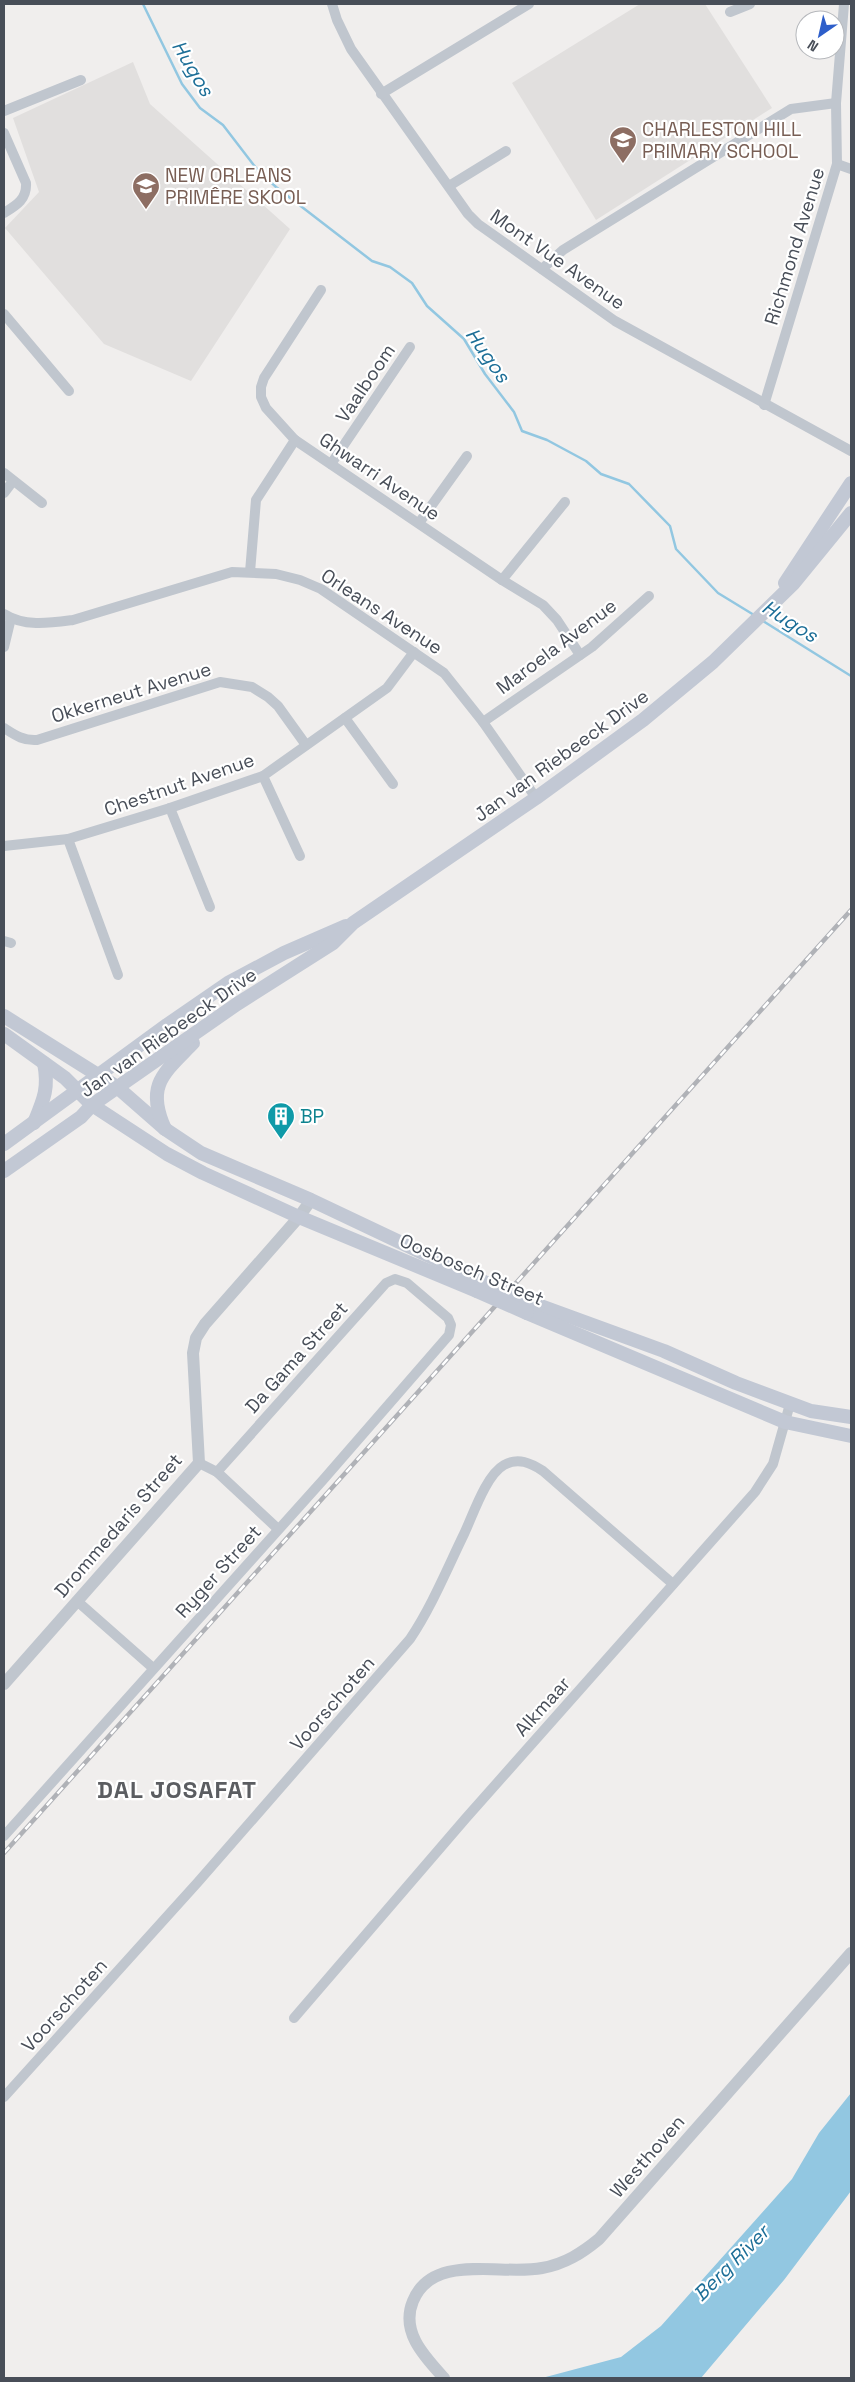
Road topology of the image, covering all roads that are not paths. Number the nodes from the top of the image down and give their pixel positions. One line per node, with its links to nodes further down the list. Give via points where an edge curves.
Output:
1 (332, 4): 7 (street, Mont Vue Avenue, via 351,50)
2 (529, 4): 7 (street)
3 (750, 4): 5 (street)
4 (844, 4): 8 (street, Richmond Avenue)
5 (730, 12)
6 (81, 80): 9 (street)
7 (382, 94): 14 (street, Mont Vue Avenue)
8 (836, 103): 12 (street, Richmond Avenue); 16 (street, via 791,109 563,250)
9 (4, 111)
10 (4, 133): 15 (street, via 27,190 18,205)
11 (506, 151): 14 (street)
12 (837, 164): 13 (street); 21 (street, Richmond Avenue)
13 (851, 169)
14 (449, 186): 16 (street, Mont Vue Avenue, via 478,224)
15 (4, 213)
16 (542, 269): 21 (street, Mont Vue Avenue, via 615,321)
17 (321, 290): 22 (street, Ghwarri Avenue, via 261,387 266,408)
18 (4, 314): 20 (street)
19 (410, 347): 25 (street, Vaalboom)
20 (69, 391)
21 (764, 405): 23 (street, Mont Vue Avenue)
22 (296, 440): 25 (street, Ghwarri Avenue); 34 (street, via 256,500)
23 (851, 451)
24 (467, 456): 33 (street)
25 (331, 464): 33 (street, Ghwarri Avenue)
26 (4, 473): 27 (street)
27 (13, 481): 29 (street); 31 (street)
28 (851, 483): 37 (main road, Jan van Riebeeck Drive)
29 (4, 493)
30 (566, 502): 35 (street)
31 (42, 503)
32 (851, 513): 37 (main road, Jan van Riebeeck Drive, via 802,574)
33 (419, 523): 35 (street, Ghwarri Avenue)
34 (250, 572): 38 (street, Orleans Avenue, via 211,576 73,620 45,624); 40 (street, Orleans Avenue, via 276,574 321,589)
35 (502, 580): 41 (street, Ghwarri Avenue, via 551,611)
36 (649, 596): 41 (street, Maroela Avenue)
37 (771, 604): 48 (main road, Jan van Riebeeck Drive, via 738,639 643,720)
38 (7, 616): 39 (street)
39 (4, 647)
40 (414, 652): 42 (street, Chestnut Avenue, via 388,688); 43 (street, Orleans Avenue, via 444,673)
41 (580, 655): 43 (street, Maroela Avenue)
42 (346, 718): 45 (street, Chestnut Avenue); 47 (street)
43 (484, 722): 48 (street, Orleans Avenue)
44 (4, 728): 45 (street, Okkerneut Avenue, via 18,737 37,740 220,682 252,687 268,697)
45 (306, 745): 46 (street, Chestnut Avenue)
46 (263, 776): 49 (street, Chestnut Avenue); 52 (street)
47 (393, 784)
48 (536, 798): 54 (main road, Jan van Riebeeck Drive)
49 (170, 808): 50 (street, Chestnut Avenue); 53 (street)
50 (68, 839): 51 (street, Chestnut Avenue); 55 (street)
51 (4, 848)
52 (300, 856)
53 (210, 907)
54 (353, 923): 56 (main road, Jan van Riebeeck Drive, via 333,943); 60 (main road, Jan van Riebeeck Drive, via 284,952 228,983)
55 (118, 975)
56 (237, 1004): 61 (main road, Jan van Riebeeck Drive); 65 (main road, via 196,1040 161,1079 156,1098)
57 (4, 1016): 60 (main road, Oosbosch Street)
58 (4, 1034): 59 (main road, Oosbosch Street)
59 (44, 1063): 62 (main road, Oosbosch Street); 64 (main road, via 47,1080 45,1098)
60 (99, 1075): 61 (main road, Oosbosch Street); 62 (main road, Jan van Riebeeck Drive)
61 (117, 1087): 63 (main road, Jan van Riebeeck Drive); 65 (main road, Oosbosch Street)
62 (77, 1091): 63 (main road, Oosbosch Street); 64 (main road, Jan van Riebeeck Drive)
63 (92, 1105): 67 (main road, Jan van Riebeeck Drive); 69 (main road, Oosbosch Street, via 174,1157)
64 (33, 1123): 66 (main road, Jan van Riebeeck Drive)
65 (165, 1129): 68 (main road, Oosbosch Street, via 201,1153)
66 (4, 1144)
67 (4, 1171)
68 (311, 1200): 69 (street, Drommedaris Street); 71 (main road, Oosbosch Street)
69 (299, 1217): 71 (main road, Oosbosch Street); 77 (street, Drommedaris Street, via 196,1338 193,1353)
70 (407, 1283): 78 (street, Da Gama Street, via 395,1279 386,1283); 79 (street, Ryger Street, via 448,1318 451,1324 449,1335)
71 (481, 1286): 72 (main road, Oosbosch Street, bridge)
72 (532, 1309): 73 (main road, Oosbosch Street, via 664,1351); 75 (main road, Oosbosch Street)
73 (790, 1404): 74 (main road, Oosbosch Street, via 811,1412); 75 (street, Alkmaar)
74 (851, 1417)
75 (785, 1422): 76 (main road, Oosbosch Street); 80 (street, Alkmaar, via 773,1464 765,1479)
76 (851, 1436)
77 (199, 1463): 78 (street); 81 (street, Drommedaris Street)
78 (217, 1472): 79 (street)
79 (278, 1530): 82 (street, Ryger Street)
80 (673, 1584): 86 (street, Alkmaar); 87 (street, Voorschoten, via 533,1464 512,1461 502,1466 487,1485 430,1606 410,1639 204,1876)
81 (77, 1601): 82 (street); 83 (street, Drommedaris Street)
82 (153, 1668): 84 (street, Ryger Street)
83 (4, 1684)
84 (4, 1836)
85 (851, 1953): 88 (street, Westhoven, via 586,2250 559,2264 531,2270 449,2272 420,2288 410,2314 412,2334 424,2356)
86 (294, 2018)
87 (4, 2097)
88 (444, 2378)

